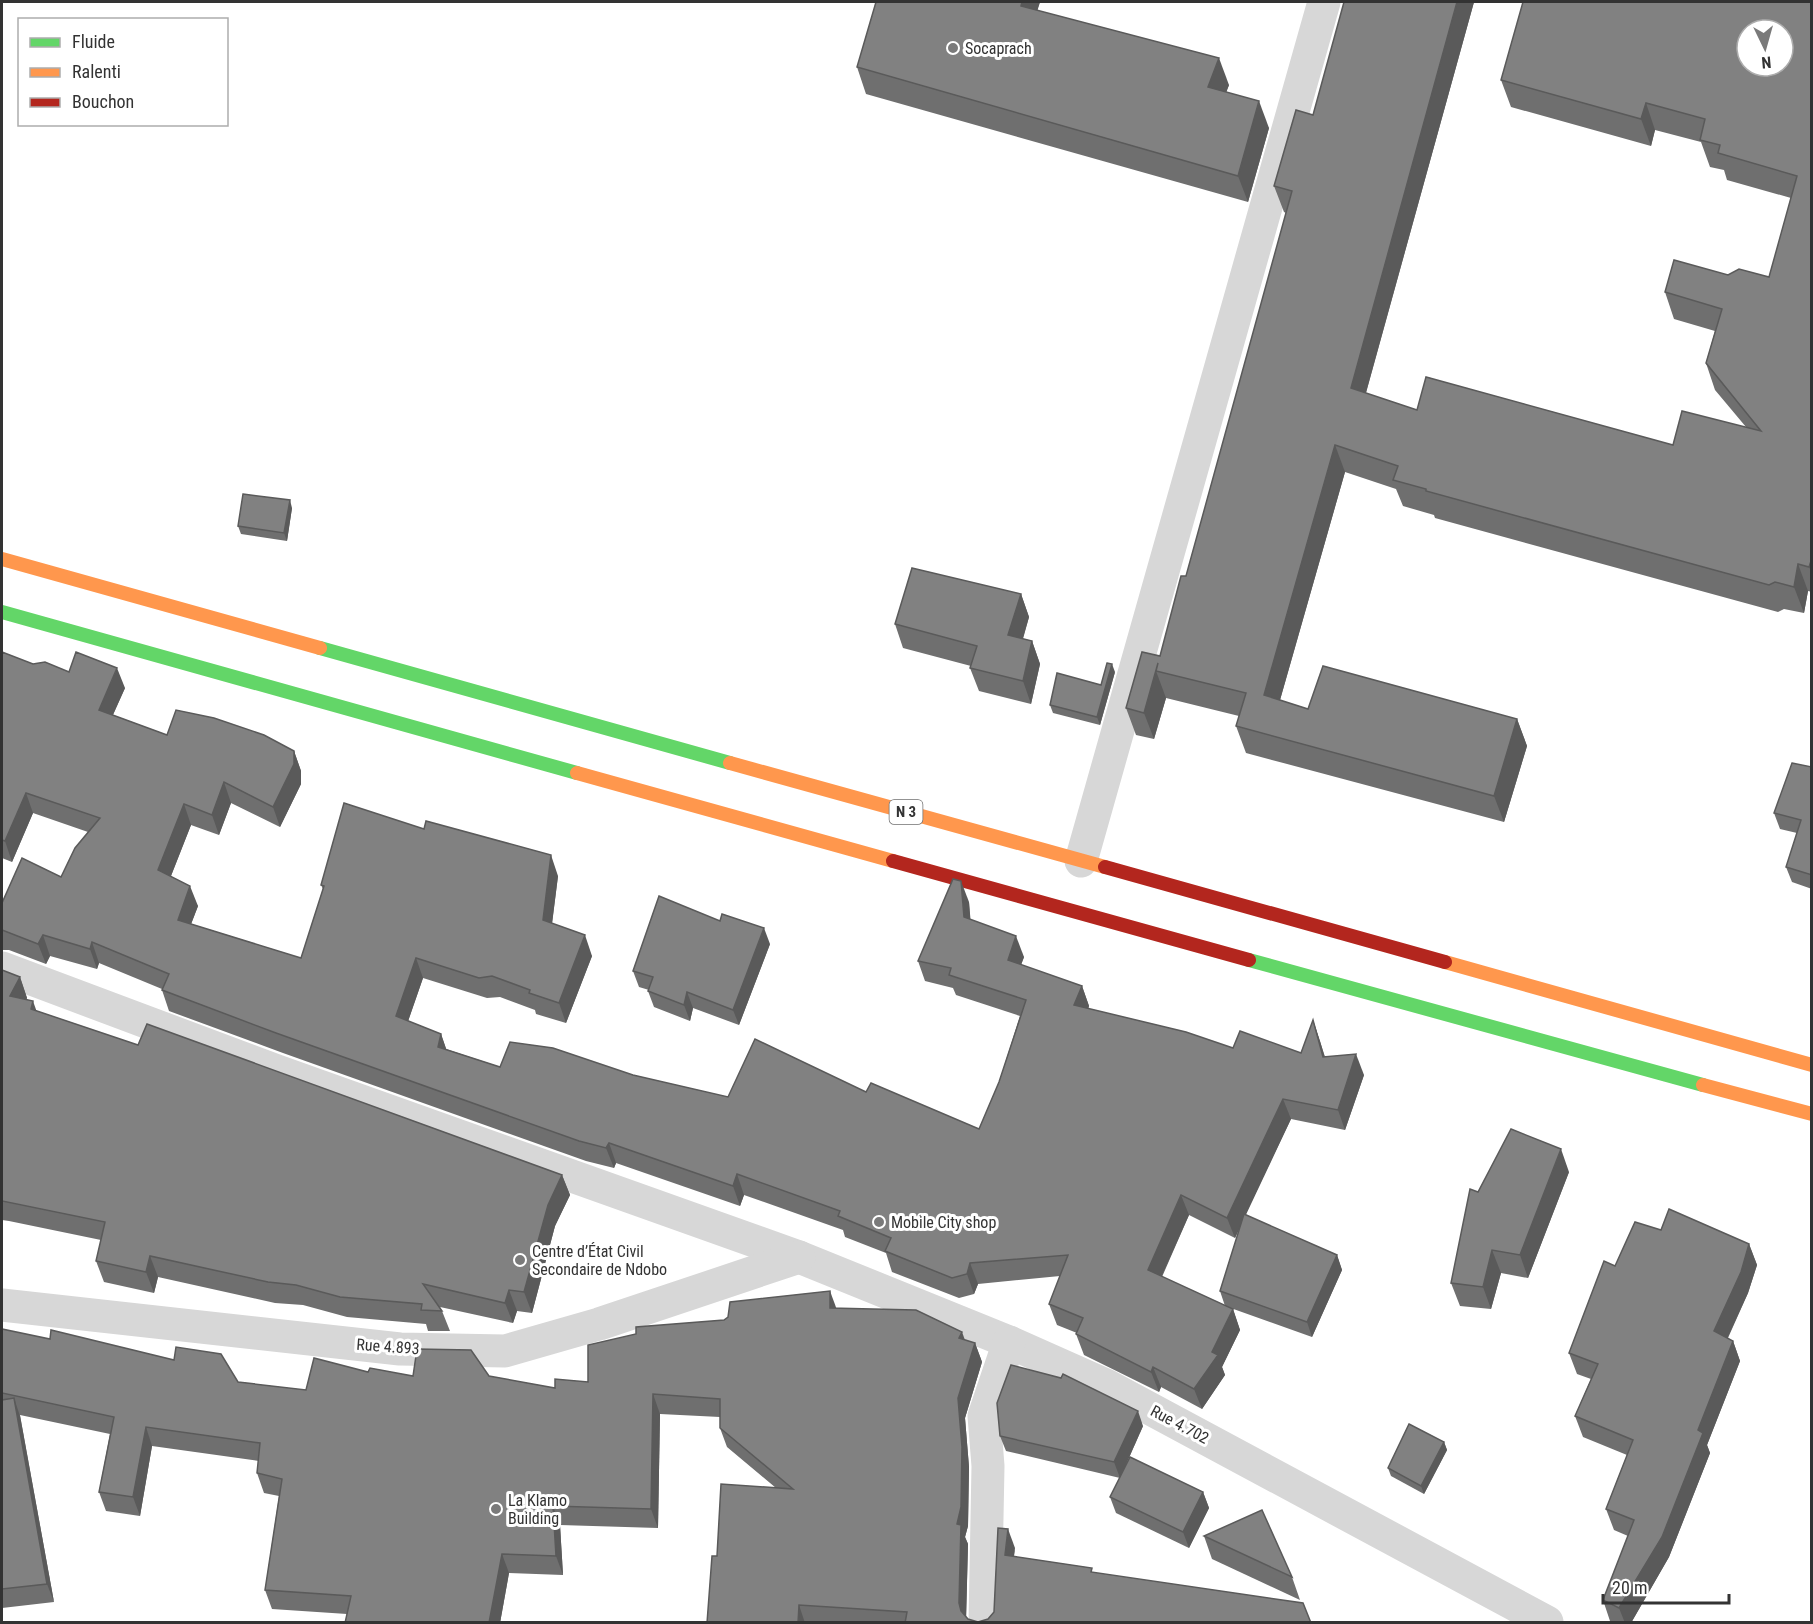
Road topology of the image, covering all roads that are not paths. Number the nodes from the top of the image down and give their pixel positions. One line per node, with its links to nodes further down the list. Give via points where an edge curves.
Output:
1 (1324, 2): 4 (street)
2 (2, 559): 4 (highway, N 3, via 356,664)
3 (2, 612): 7 (highway, via 343,700 1476,1024)
4 (1081, 861): 6 (highway, N 3)
5 (2, 968): 8 (street, Rue 4.702, via 277,1071)
6 (1812, 1065)
7 (1812, 1114)
8 (799, 1257): 9 (street, Rue 4.893, via 505,1351 400,1349); 10 (street, Rue 4.702)
9 (2, 1305)
10 (1009, 1342): 11 (street, via 984,1416 988,1466); 12 (street, Rue 4.702, via 1106,1385)
11 (985, 1623)
12 (1546, 1623)

